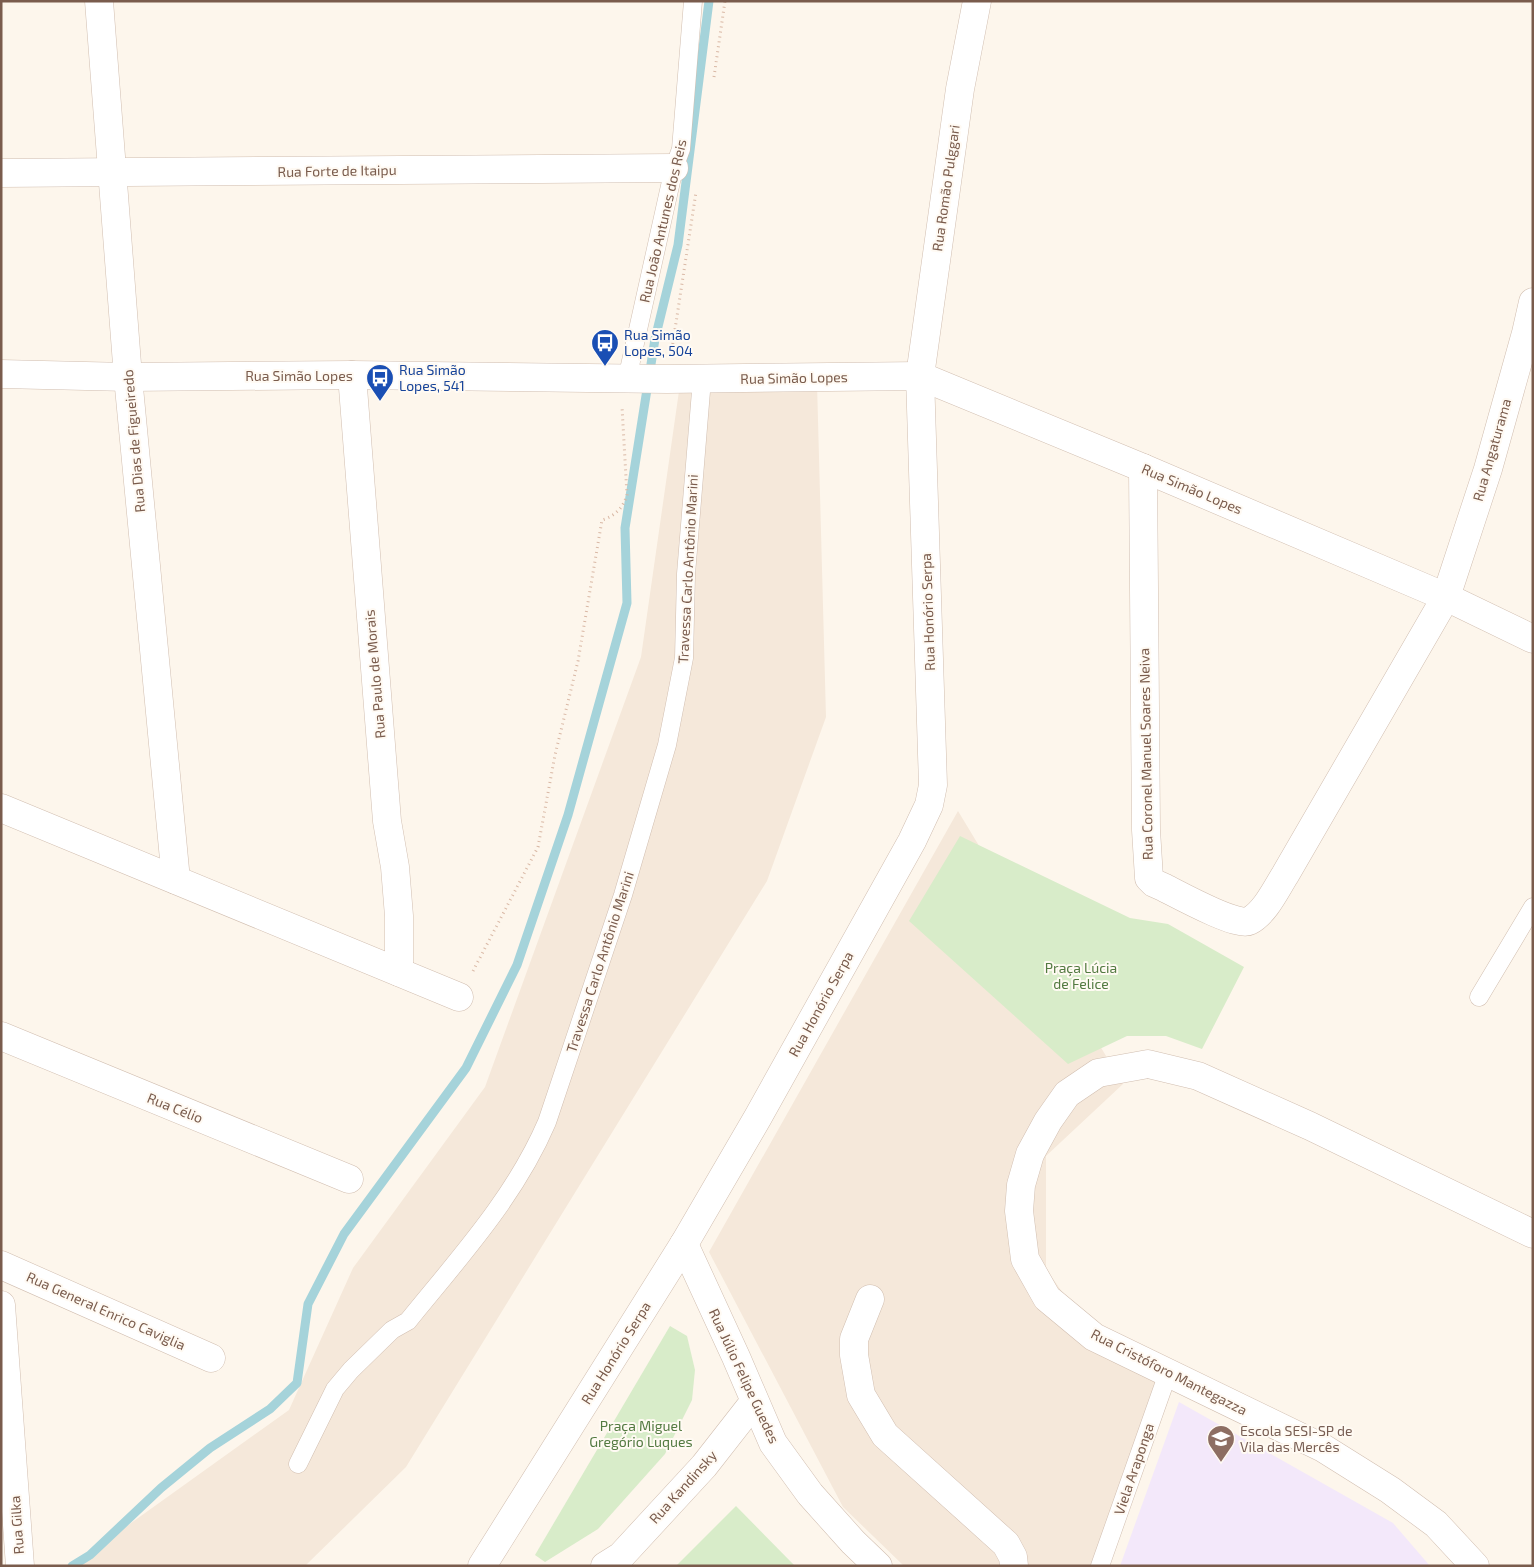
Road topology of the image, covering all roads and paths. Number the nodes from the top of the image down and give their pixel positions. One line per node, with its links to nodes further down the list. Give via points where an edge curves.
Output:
1 (99, 1): 5 (street, Rua Dias de Figueiredo)
2 (693, 1): 4 (lane, Rua João Antunes dos Reis, via 681,149)
3 (977, 1): 11 (street, Rua Romão Pulggari, via 960,89)
4 (674, 168): 5 (street, Rua Forte de Itaipu); 13 (lane, Rua João Antunes dos Reis)
5 (112, 172): 6 (street, Rua Forte de Itaipu); 12 (street, Rua Dias de Figueiredo)
6 (1, 173)
7 (1533, 302): 8 (street, Rua Angaturama)
8 (1529, 333): 16 (street, Rua Angaturama)
9 (1, 374): 12 (street, Rua Simão Lopes)
10 (352, 375): 12 (street, Rua Simão Lopes); 13 (street, Rua Simão Lopes); 21 (street, Rua Paulo de Morais, via 387,821 399,916)
11 (920, 376): 14 (street, Rua Simão Lopes); 15 (street, Rua Simão Lopes); 27 (street, Rua Honório Serpa, via 933,785 929,805 912,842)
12 (128, 378): 19 (street, Rua Dias de Figueiredo)
13 (625, 379): 14 (street, Rua Simão Lopes); 22 (path, via 622,401 627,495 624,504 612,517 602,520 578,661 555,755 538,847)
14 (702, 380): 34 (lane, Travessa Carlo Antônio Marini, via 686,574 684,658 667,746 623,894 547,1122 538,1143 486,1225 408,1321 392,1330 335,1389)
15 (1143, 468): 16 (street, Rua Simão Lopes); 16 (street, Rua Coronel Manuel Soares Neiva, via 1148,875 1154,883 1225,917 1247,922 1265,905)
16 (1446, 597): 17 (street, Rua Simão Lopes)
17 (1533, 639)
18 (1, 808): 19 (street)
19 (176, 880): 21 (street)
20 (1533, 907): 23 (lane)
21 (399, 972): 22 (street)
22 (459, 997)
23 (1479, 997)
24 (1, 1036): 25 (street, Rua Célio)
25 (349, 1179)
26 (1533, 1234): 32 (street, Rua Cristóforo Mantegazza, via 1310,1126 1198,1076 1148,1064 1098,1073 1067,1094 1030,1154 1021,1185 1019,1211 1025,1259 1047,1298 1094,1337)
27 (684, 1244): 33 (street, Rua Júlio Felipe Guedes); 36 (street, Rua Honório Serpa)
28 (1, 1265): 31 (street, Rua General Enrico Caviglia)
29 (870, 1299): 39 (street, via 854,1339 861,1395 885,1435 1006,1544)
30 (1, 1305): 35 (street, Rua Gilka)
31 (211, 1358)
32 (1168, 1373): 40 (lane, Viela Araponga); 41 (street, Rua Cristóforo Mantegazza, via 1323,1448 1390,1490 1436,1524)
33 (754, 1402): 37 (street, Rua Kandinsky, via 704,1466 621,1556); 38 (street, Rua Júlio Felipe Guedes, via 773,1443 810,1494)
34 (298, 1464)
35 (20, 1561)
36 (482, 1566)
37 (605, 1566)
38 (878, 1566)
39 (1014, 1566)
40 (1100, 1566)
41 (1475, 1566)

